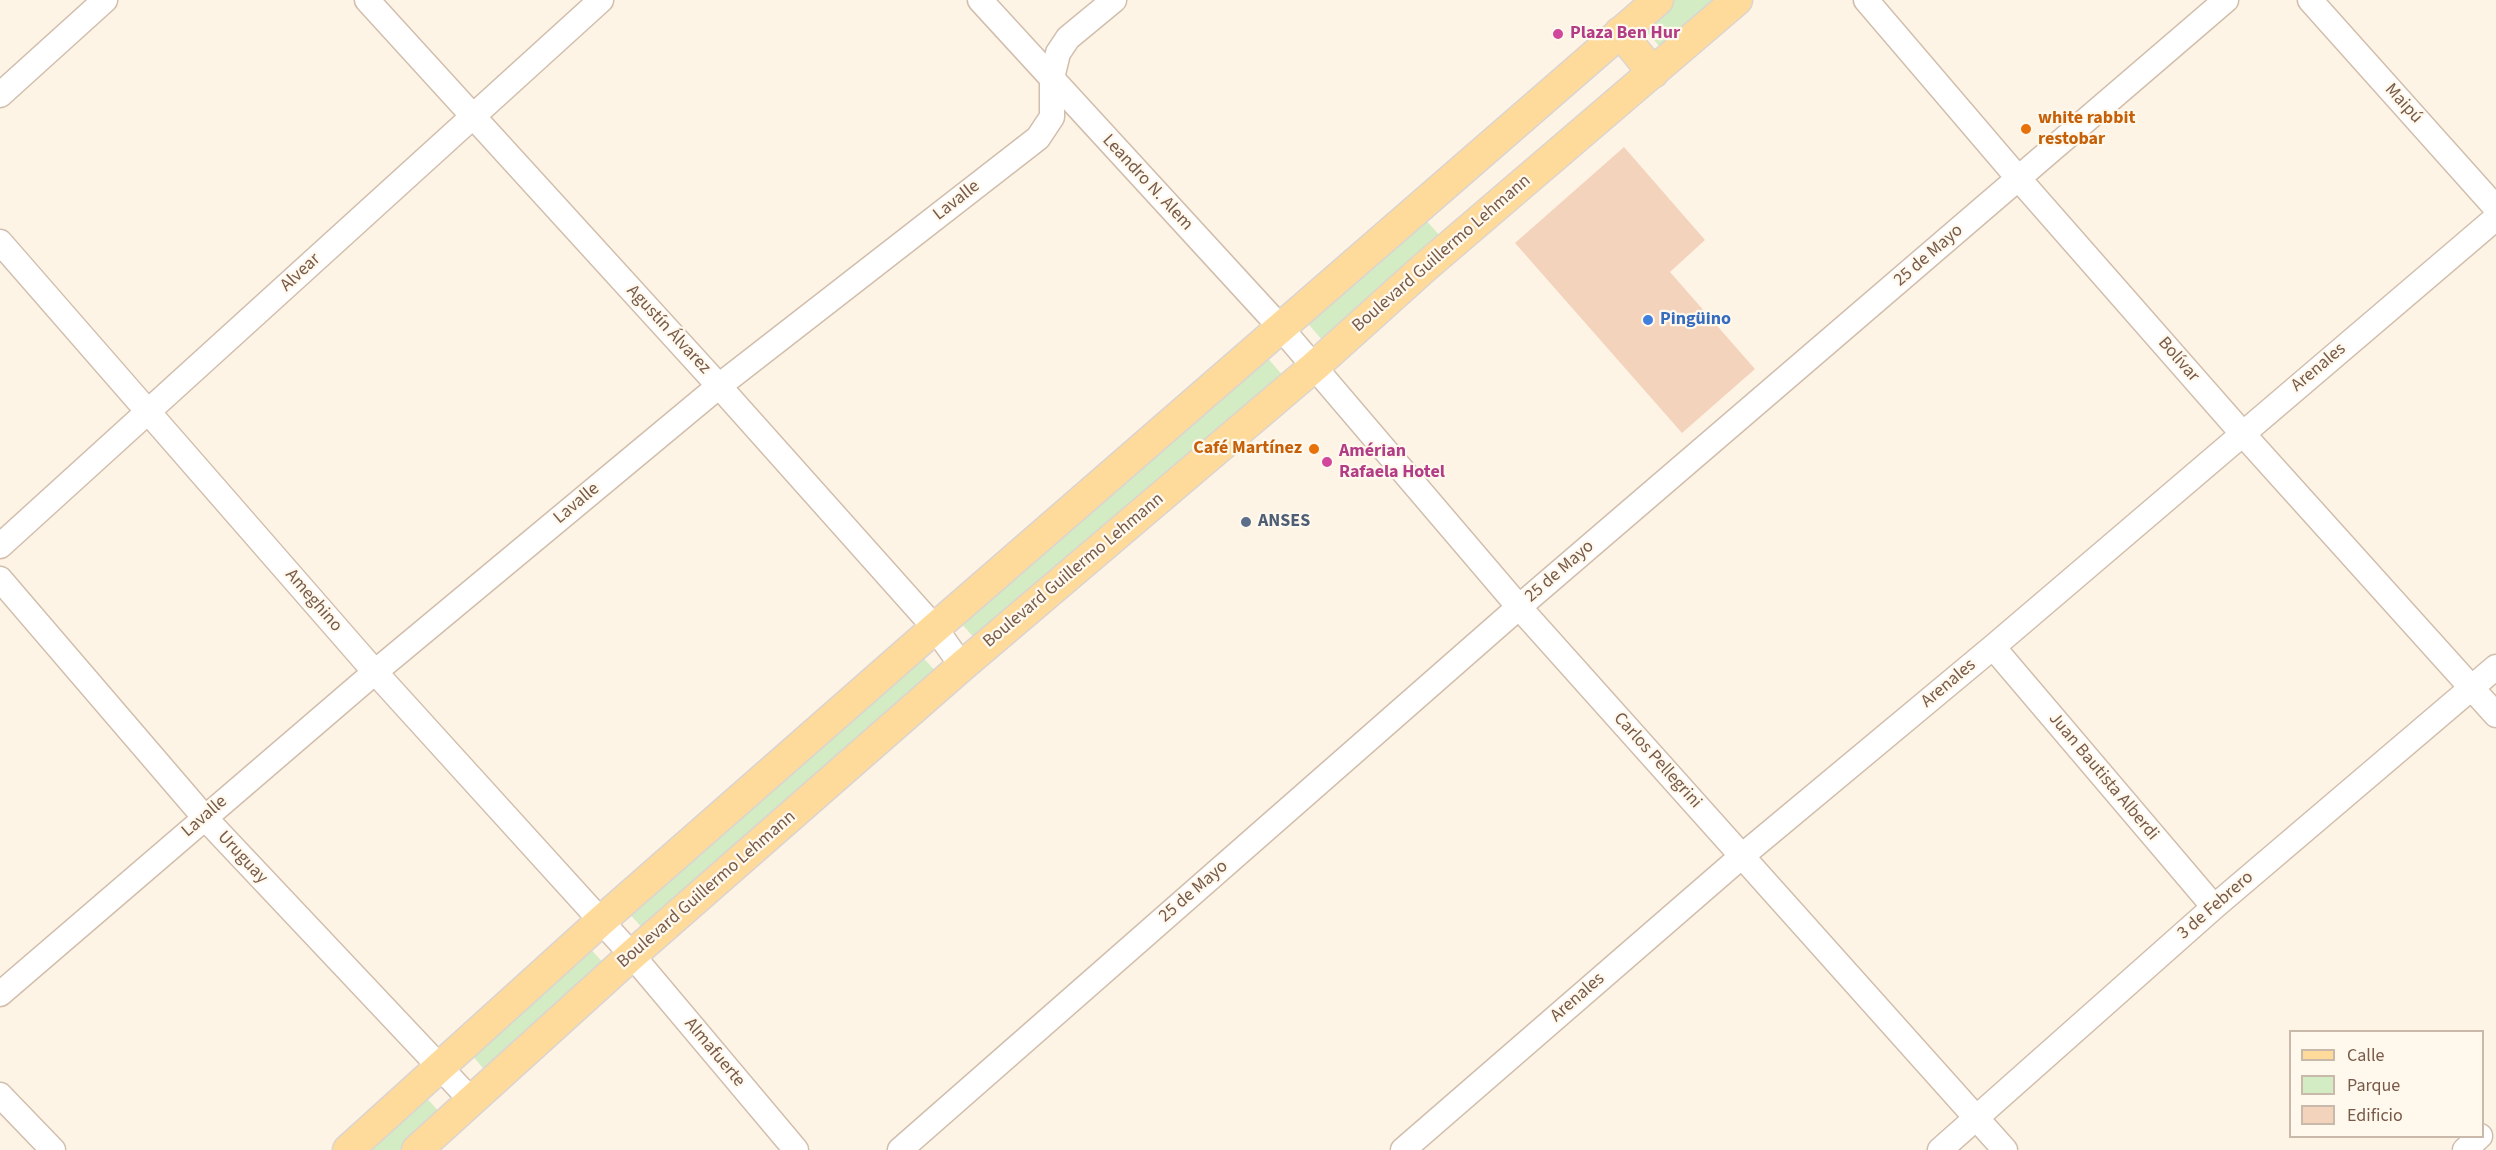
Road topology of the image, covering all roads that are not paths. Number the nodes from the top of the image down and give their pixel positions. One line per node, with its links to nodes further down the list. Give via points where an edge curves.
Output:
1 (105, 0): 14 (street)
2 (367, 0): 15 (street, Agustín Álvarez)
3 (601, 0): 15 (street, Alvear)
4 (980, 0): 13 (street, Leandro N. Alem)
5 (1114, 0): 13 (street, Lavalle, via 1068,39 1058,53)
6 (1658, 0): 11 (main road)
7 (1737, 0): 12 (main road, Boulevard Guillermo Lehmann)
8 (1866, 0): 16 (street, Bolívar)
9 (2226, 0): 16 (street, 25 de Mayo)
10 (2310, 0): 18 (street, Maipú)
11 (1620, 32): 12 (main road); 17 (main road)
12 (1653, 73): 20 (main road, Boulevard Guillermo Lehmann)
13 (1052, 78): 22 (street, Leandro N. Alem); 24 (street, Lavalle, via 1052,117 1038,138)
14 (0, 95)
15 (471, 116): 24 (street, Agustín Álvarez); 25 (street, Alvear)
16 (2019, 180): 26 (street, Bolívar); 29 (street, 25 de Mayo)
17 (1430, 198): 20 (main road); 22 (main road)
18 (2496, 208)
19 (2496, 218): 26 (street, Arenales)
20 (1462, 235): 23 (main road, Boulevard Guillermo Lehmann)
21 (0, 242): 25 (street, Ameghino)
22 (1281, 328): 23 (street, Leandro N. Alem); 30 (main road)
23 (1315, 366): 29 (street, Carlos Pellegrini); 32 (main road, Boulevard Guillermo Lehmann)
24 (720, 386): 30 (street, Agustín Álvarez); 34 (street, Lavalle)
25 (149, 413): 27 (street, Alvear); 34 (street, Ameghino)
26 (2242, 433): 31 (street, Arenales); 35 (street, Bolívar)
27 (0, 546)
28 (0, 579): 37 (street, Uruguay)
29 (1519, 607): 38 (street, Carlos Pellegrini); 54 (street, 25 de Mayo)
30 (935, 628): 32 (street, Agustín Álvarez); 40 (main road)
31 (1993, 647): 38 (street, Arenales); 39 (street, Juan Bautista Alberdi)
32 (962, 666): 41 (main road, Boulevard Guillermo Lehmann)
33 (2496, 667): 35 (street, 3 de Febrero)
34 (375, 672): 37 (street, Lavalle); 40 (street, Ameghino)
35 (2472, 688): 36 (street, Bolívar); 39 (street, 3 de Febrero)
36 (2496, 715)
37 (205, 818): 42 (street, Lavalle); 43 (street, Uruguay)
38 (1742, 856): 46 (street, Carlos Pellegrini); 55 (street, Arenales)
39 (2214, 907): 46 (street, 3 de Febrero)
40 (601, 921): 41 (street, Ameghino); 43 (main road)
41 (632, 955): 45 (main road, Boulevard Guillermo Lehmann); 53 (street, Almafuerte)
42 (0, 994)
43 (439, 1068): 45 (street, Uruguay); 51 (main road)
44 (0, 1095): 50 (street)
45 (471, 1100): 52 (main road, Boulevard Guillermo Lehmann)
46 (1977, 1119): 56 (street, 3 de Febrero); 57 (street, Carlos Pellegrini)
47 (2496, 1123): 48 (street)
48 (2484, 1133)
49 (2479, 1138): 58 (street)
50 (53, 1150)
51 (348, 1150)
52 (417, 1150)
53 (796, 1150)
54 (900, 1150)
55 (1403, 1150)
56 (1940, 1150)
57 (2005, 1150)
58 (2465, 1150)

